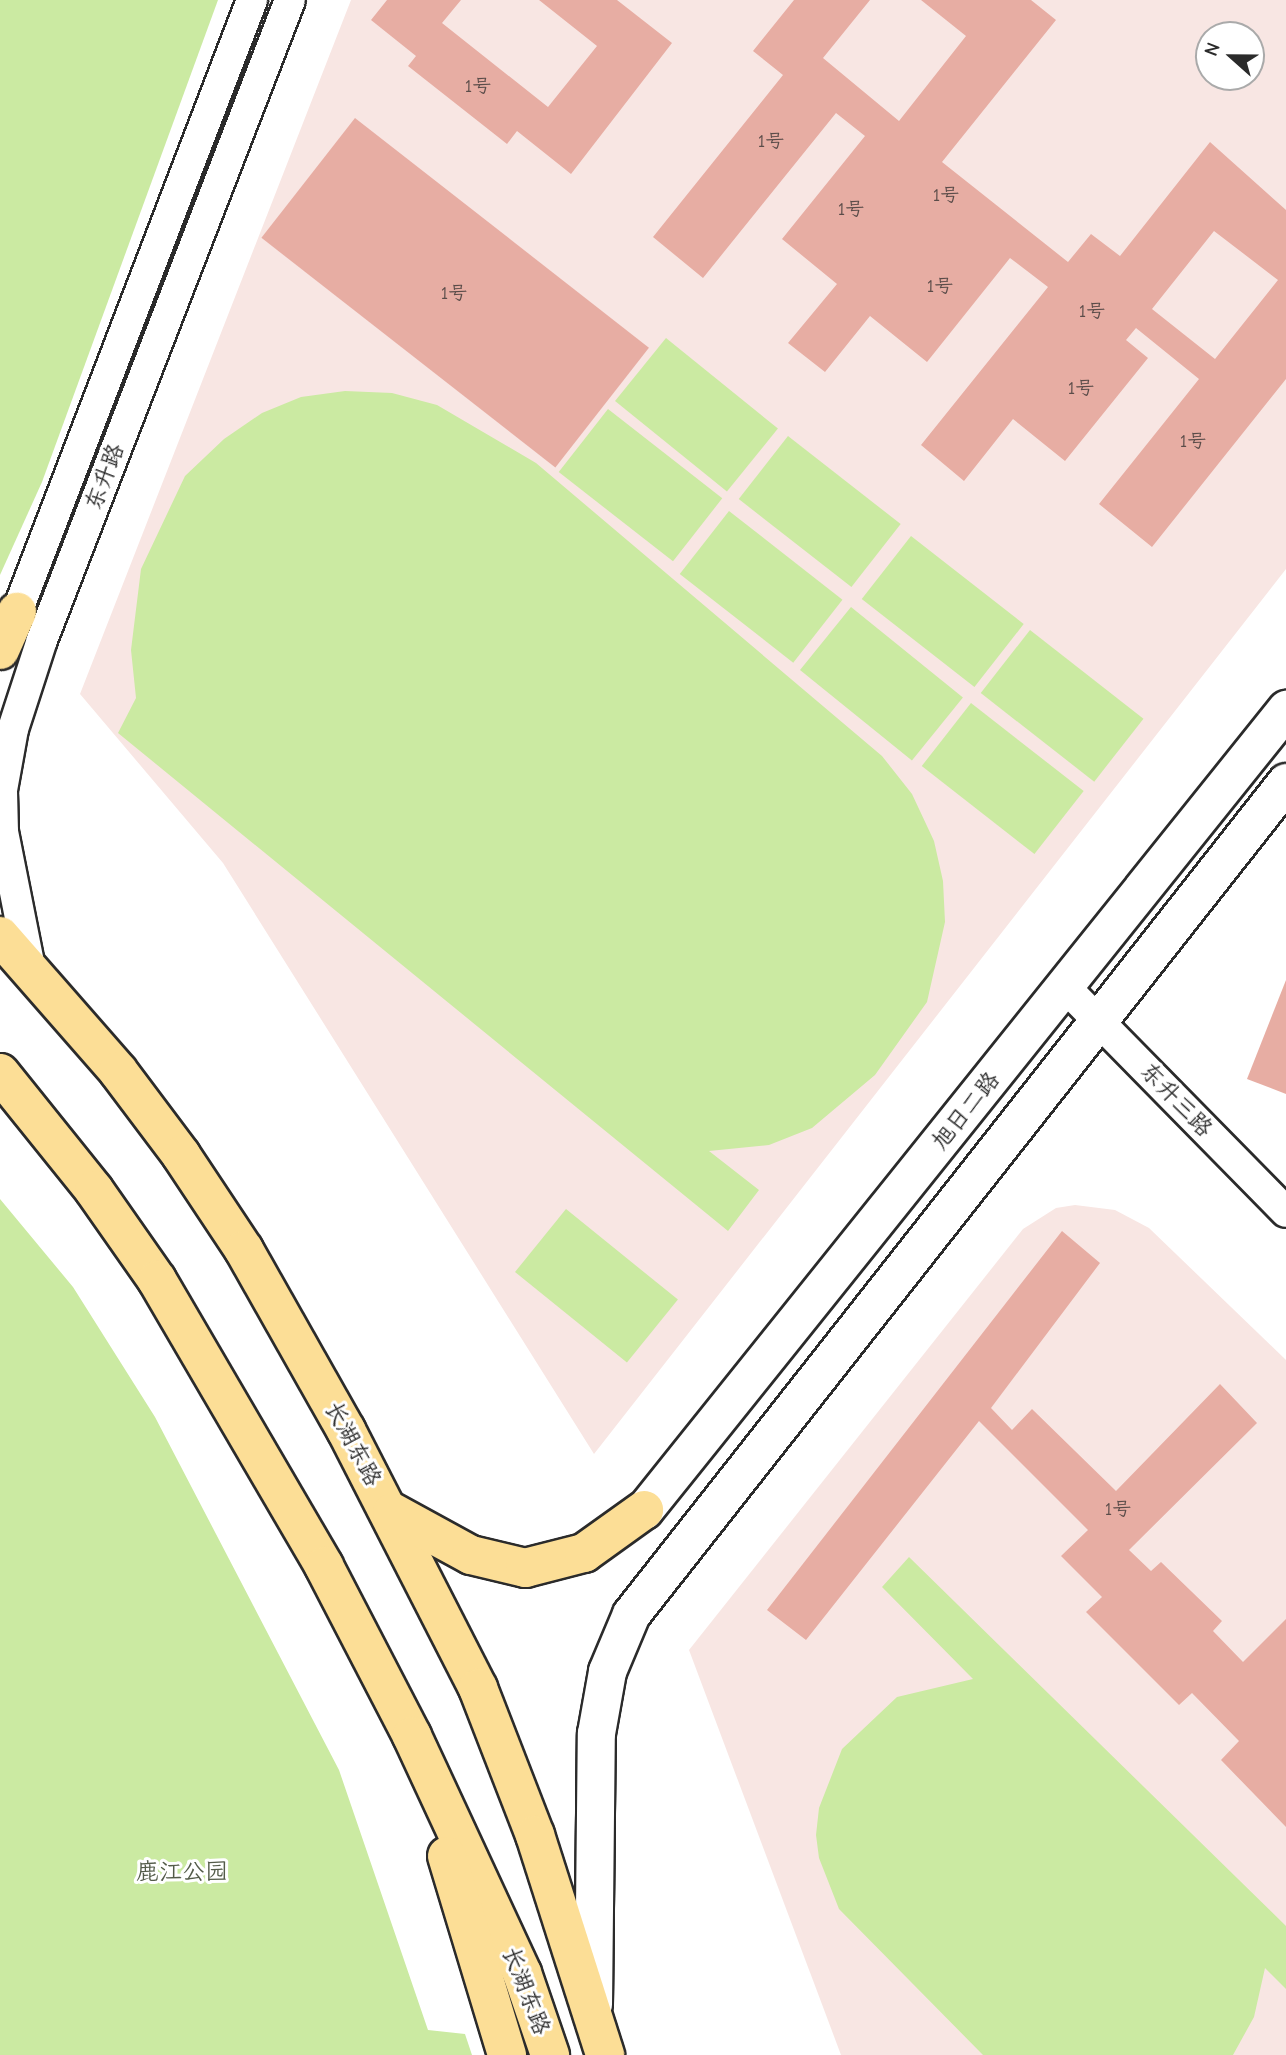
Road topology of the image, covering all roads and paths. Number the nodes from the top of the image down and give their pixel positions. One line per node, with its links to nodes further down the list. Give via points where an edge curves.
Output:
1 (253, 0): 3 (street, 东升路)
2 (290, 0): 8 (street, 东升路, via 42,640 8,750 5,849)
3 (17, 612): 4 (main road)
4 (0, 650)
5 (1286, 709): 9 (street, 旭日二路)
6 (1286, 782): 10 (street, 旭日二路)
7 (0, 936): 8 (main road, 长湖东路)
8 (30, 968): 13 (main road, 长湖东路, via 154,1117 217,1207)
9 (1065, 987): 10 (street, 东升三路); 14 (street, 旭日二路)
10 (1097, 1019): 12 (street, 东升三路); 16 (street, 旭日二路, via 651,1583 618,1641 599,1711 592,1788)
11 (0, 1073): 15 (main road, 长湖东路, via 94,1190 157,1280 324,1566)
12 (1286, 1212)
13 (388, 1508): 14 (main road, via 471,1555 525,1568 583,1553); 16 (main road, 长湖东路, via 448,1622 502,1747)
14 (644, 1510)
15 (412, 1736): 17 (main road, 长湖东路); 18 (main road, 长湖东路, via 522,1973)
16 (593, 2015): 19 (main road, 长湖东路); 20 (main road, 长湖东路)
17 (507, 2055)
18 (550, 2055)
19 (606, 2055)
20 (618, 2055)

